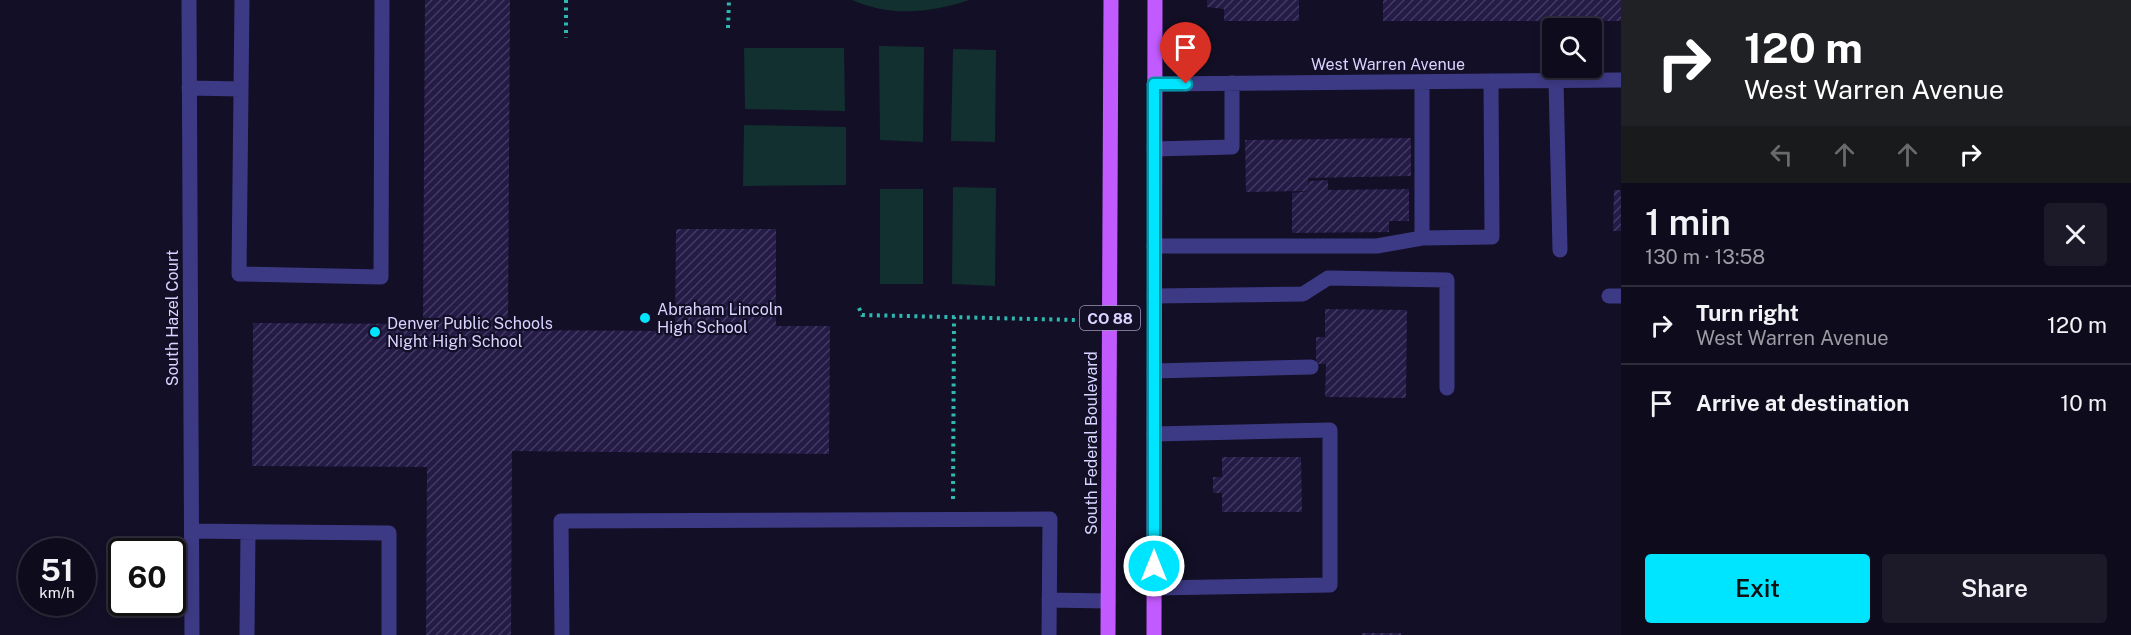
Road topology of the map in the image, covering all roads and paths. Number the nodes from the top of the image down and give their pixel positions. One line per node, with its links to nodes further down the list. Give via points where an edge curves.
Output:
1 (189, 0): 16 (street, South Hazel Court)
2 (242, 0): 17 (street)
3 (382, 0): 17 (street, via 381,277 239,274)
4 (566, 0): 9 (path)
5 (729, 0): 8 (path)
6 (1111, 0): 35 (main road, South Federal Boulevard / CO 88)
7 (1155, 0): 15 (main road, CO 88)
8 (728, 28)
9 (566, 38)
10 (1491, 81): 11 (street, West Warren Avenue); 13 (street, West Warren Avenue); 19 (street, via 1492,237)
11 (1556, 81): 12 (street, West Warren Avenue); 21 (street)
12 (1621, 81)
13 (1422, 82): 14 (street, West Warren Avenue); 19 (street)
14 (1232, 83): 15 (street, West Warren Avenue); 18 (street, via 1232,147)
15 (1154, 84): 18 (main road, CO 88)
16 (189, 88): 17 (street); 31 (street, South Hazel Court)
17 (241, 89)
18 (1154, 149): 20 (main road, CO 88)
19 (1422, 238): 20 (street, via 1377,246)
20 (1154, 246): 22 (main road, CO 88)
21 (1560, 249)
22 (1154, 296): 27 (main road, CO 88); 28 (street, via 1303,294 1328,278 1447,280)
23 (859, 308): 24 (path, via 862,315)
24 (954, 317): 25 (path); 30 (path)
25 (1077, 320)
26 (1311, 367): 27 (street)
27 (1154, 371): 29 (main road, CO 88)
28 (1448, 388)
29 (1154, 434): 33 (main road, CO 88); 33 (street, via 1330,430 1330,585)
30 (953, 519): 34 (street, via 1050,519); 39 (street, via 561,521)
31 (192, 531): 32 (street); 36 (street, South Hazel Court)
32 (248, 532): 37 (street); 38 (street, via 389,533)
33 (1154, 588): 42 (main road, CO 88)
34 (1049, 600): 35 (street); 40 (street)
35 (1108, 601): 41 (main road, South Federal Boulevard / CO 88)
36 (192, 635)
37 (247, 635)
38 (389, 635)
39 (562, 635)
40 (1049, 635)
41 (1108, 635)
42 (1154, 635)

